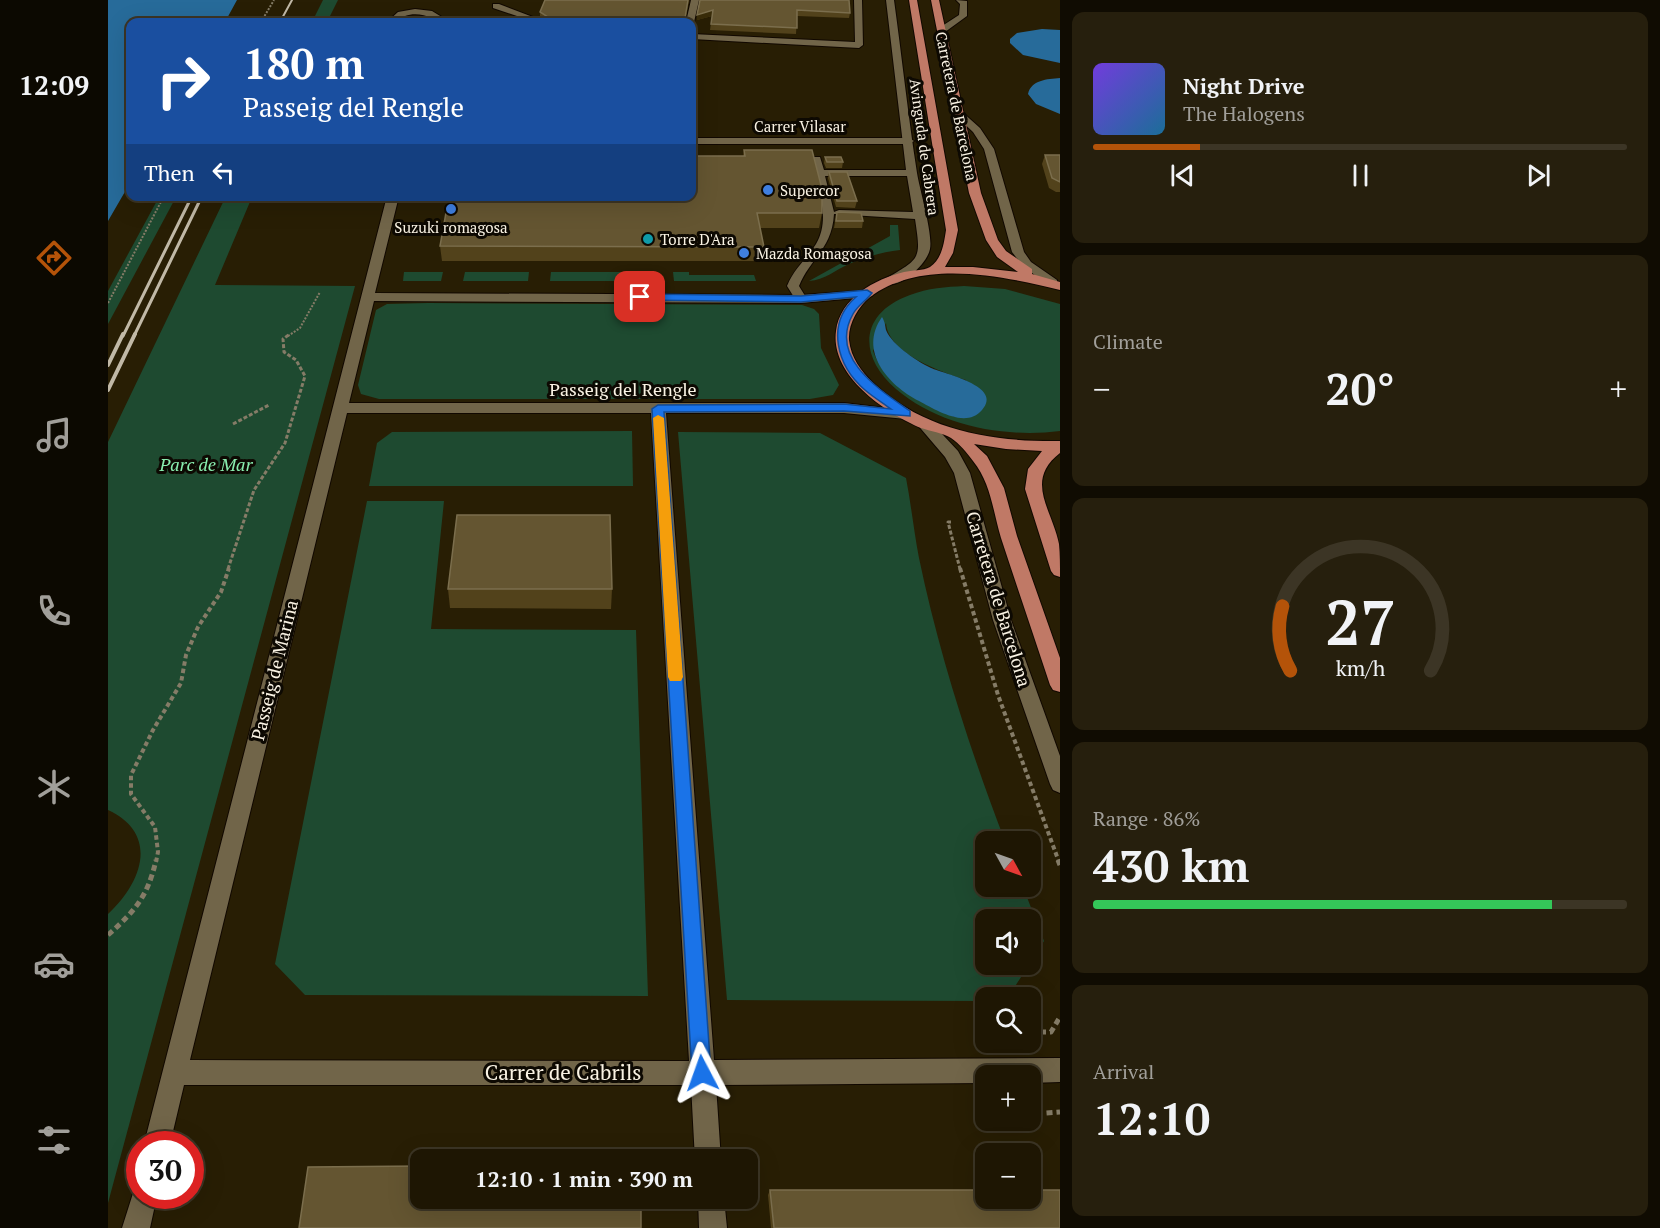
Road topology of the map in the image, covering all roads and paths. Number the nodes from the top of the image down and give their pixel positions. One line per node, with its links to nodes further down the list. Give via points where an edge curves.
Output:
1 (274, 0): 9 (path)
2 (695, 0): 13 (lane)
3 (858, 0): 15 (lane, via 859,45)
4 (890, 0): 18 (lane, Avinguda de Cabrera)
5 (913, 0): 27 (main road, Carretera de Barcelona, via 952,230 942,265)
6 (935, 0): 14 (main road, Carretera de Barcelona)
7 (960, 0): 14 (lane, via 964,3 963,16)
8 (496, 6): 12 (lane)
9 (263, 18)
10 (395, 18): 11 (street, via 416,12)
11 (439, 18)
12 (530, 18)
13 (691, 18)
14 (942, 30): 16 (main road, Carretera de Barcelona)
15 (696, 37)
16 (958, 113): 30 (lane, via 989,148 1018,252 1027,264); 30 (main road, Carretera de Barcelona, via 975,194 992,240 1016,266)
17 (696, 141): 18 (street, Carrer Vilasar)
18 (909, 141): 21 (lane, Avinguda de Cabrera)
19 (782, 159): 20 (lane, via 816,159)
20 (818, 173): 21 (lane); 24 (lane)
21 (912, 173): 25 (lane, Avinguda de Cabrera)
22 (161, 201): 35 (path)
23 (392, 201): 33 (street, Passeig de Marina)
24 (829, 212): 25 (lane); 34 (lane, via 822,244 800,270 793,286)
25 (919, 216): 29 (lane, Avinguda de Cabrera, via 925,247 921,260)
26 (653, 271): 28 (path)
27 (933, 271): 29 (main road); 30 (main road, via 996,271)
28 (653, 276)
29 (891, 281): 32 (main road)
30 (1057, 284)
31 (320, 292): 49 (path, via 300,328 283,339 284,352 296,360 304,376 285,443 254,490 221,592 198,627 186,655 181,683 131,775 131,794 155,827 158,852 150,886 128,917)
32 (867, 293): 34 (street); 39 (main road, via 845,322 842,342 846,357 868,387)
33 (368, 297): 34 (street); 37 (street, Passeig de Marina)
34 (801, 299)
35 (108, 303)
36 (269, 405): 41 (path)
37 (339, 408): 38 (street, Passeig del Rengle); 53 (street, Passeig de Marina)
38 (658, 409): 39 (street, Passeig del Rengle, via 844,408); 54 (street)
39 (906, 414): 40 (main road)
40 (924, 423): 42 (main road); 47 (street, Carretera de Barcelona, via 962,473 1002,620)
41 (233, 424)
42 (956, 434): 43 (main road, via 1018,446); 46 (main road, via 991,476)
43 (1059, 446): 45 (main road, via 1043,458 1032,479)
44 (948, 522): 48 (path, via 998,698)
45 (1060, 571)
46 (1060, 686)
47 (1060, 784)
48 (1060, 866)
49 (108, 935)
50 (1060, 1017): 51 (path, via 1051,1032)
51 (1041, 1032)
52 (1060, 1070): 54 (street, Carrer de Cabrils)
53 (175, 1073): 54 (street, Carrer de Cabrils); 57 (street, Passeig de Marina)
54 (702, 1073): 58 (street)
55 (1060, 1112): 56 (path)
56 (1041, 1114)
57 (160, 1131)
58 (707, 1149)
59 (141, 1209): 61 (street)
60 (712, 1209): 62 (street)
61 (136, 1228)
62 (713, 1228)

